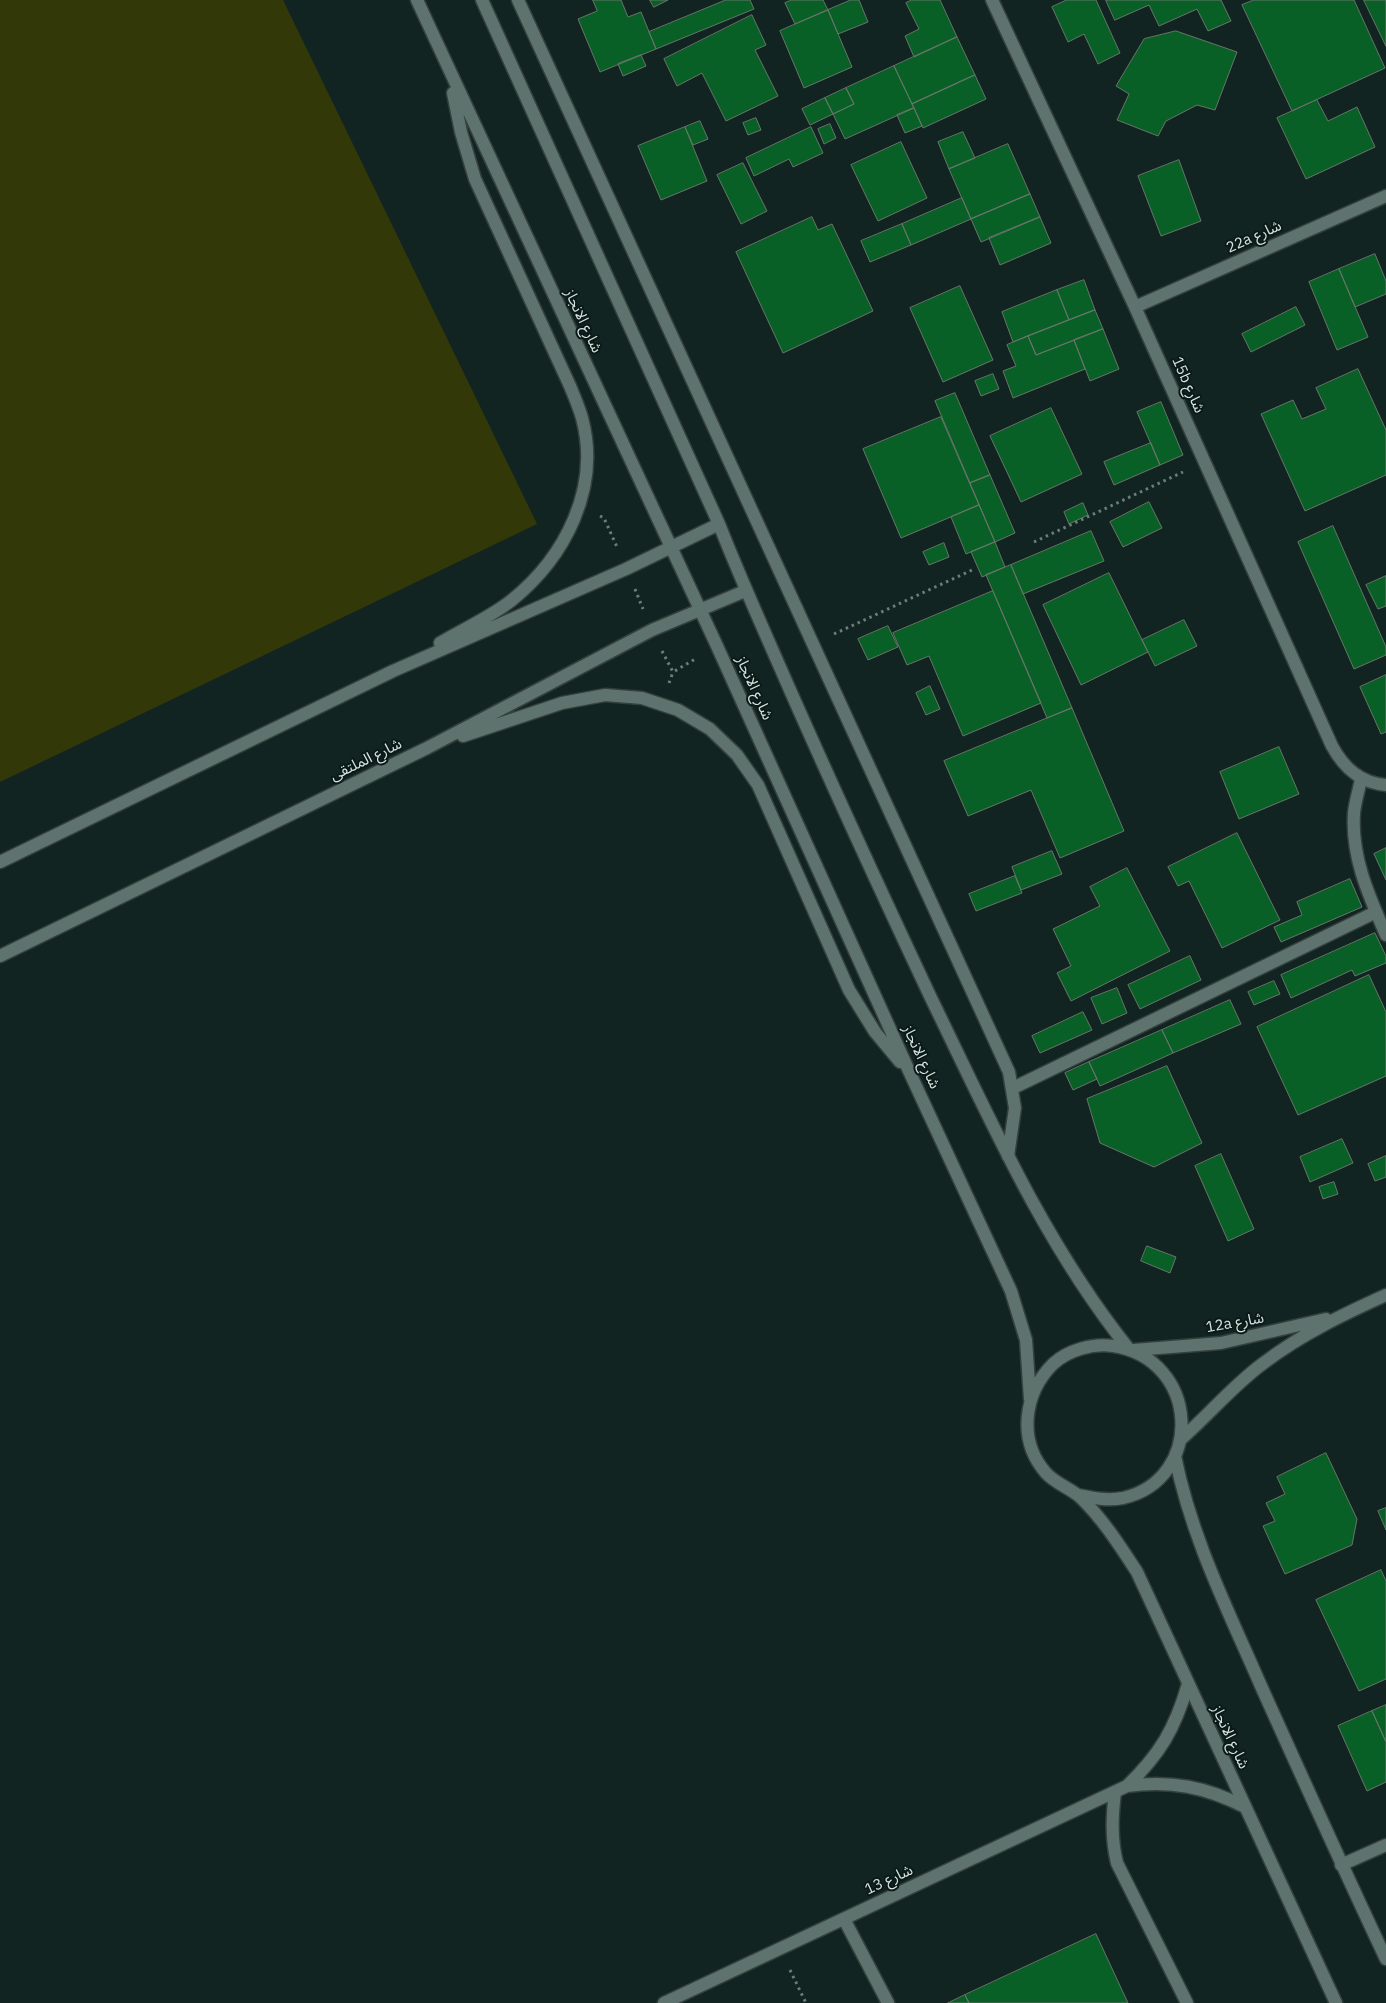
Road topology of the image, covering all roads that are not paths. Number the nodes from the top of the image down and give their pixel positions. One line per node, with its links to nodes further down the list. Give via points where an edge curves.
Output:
1 (417, 0): 5 (street, شارع الانجاز)
2 (482, 0): 8 (street)
3 (518, 0): 21 (street, via 1010,1072)
4 (992, 0): 7 (street, 15b شارع)
5 (449, 73): 9 (street, شارع الانجاز); 12 (street, via 475,179 582,418 587,453 585,488 575,521 558,552 537,578 510,601)
6 (1386, 196): 7 (street, 22a شارع)
7 (1136, 307): 14 (street, 15b شارع, via 1332,746 1339,759)
8 (719, 524): 9 (street); 10 (street)
9 (671, 548): 11 (street, شارع الانجاز); 12 (street)
10 (745, 590): 11 (street, شارع الملتقى); 22 (street, via 863,855)
11 (700, 609): 13 (street, شارع الملتقى, via 652,630); 20 (street, شارع الانجاز)
12 (393, 671): 16 (street)
13 (427, 748): 19 (street, شارع الملتقى); 20 (street, via 562,703 605,695 642,698 678,710 710,729 737,754 758,786 848,990 875,1032)
14 (1361, 779): 15 (street); 17 (street, via 1354,813 1355,847 1362,881)
15 (1386, 785)
16 (0, 862)
17 (1376, 912): 18 (street); 21 (street)
18 (1386, 935)
19 (0, 956)
20 (909, 1071): 26 (street, شارع الانجاز, via 1014,1299 1026,1340)
21 (1013, 1088): 22 (street, via 1014,1122)
22 (1008, 1156): 25 (street, via 1058,1249 1092,1300)
23 (1386, 1294): 24 (street, 12a شارع)
24 (1340, 1316): 25 (street, 12a شارع, via 1221,1344); 27 (street, 12a شارع, via 1243,1379)
25 (1131, 1349): 26 (street, via 1104,1344 1080,1348 1058,1360 1041,1377); 27 (street, via 1157,1365 1174,1387 1182,1413)
26 (1030, 1399): 29 (street, via 1027,1418 1035,1457 1046,1473)
27 (1180, 1440): 28 (street)
28 (1175, 1456): 29 (street, via 1162,1475 1145,1489 1124,1498 1101,1500); 34 (street, via 1187,1510 1206,1562)
29 (1078, 1495): 30 (street, شارع الانجاز, via 1100,1519 1137,1572)
30 (1188, 1684): 31 (street, شارع 13, via 1180,1713 1167,1741 1149,1765); 32 (street, شارع الانجاز)
31 (1121, 1789): 32 (street, شارع 13, via 1151,1783 1176,1783 1200,1788); 35 (street, شارع 13); 39 (street, via 1112,1824 1112,1844 1117,1863)
32 (1245, 1806): 40 (street, شارع الانجاز)
33 (1386, 1845): 34 (street)
34 (1341, 1865): 36 (street)
35 (844, 1919): 37 (street, شارع 13); 38 (street)
36 (1386, 1959)
37 (664, 2003)
38 (888, 2003)
39 (1187, 2003)
40 (1336, 2003)

